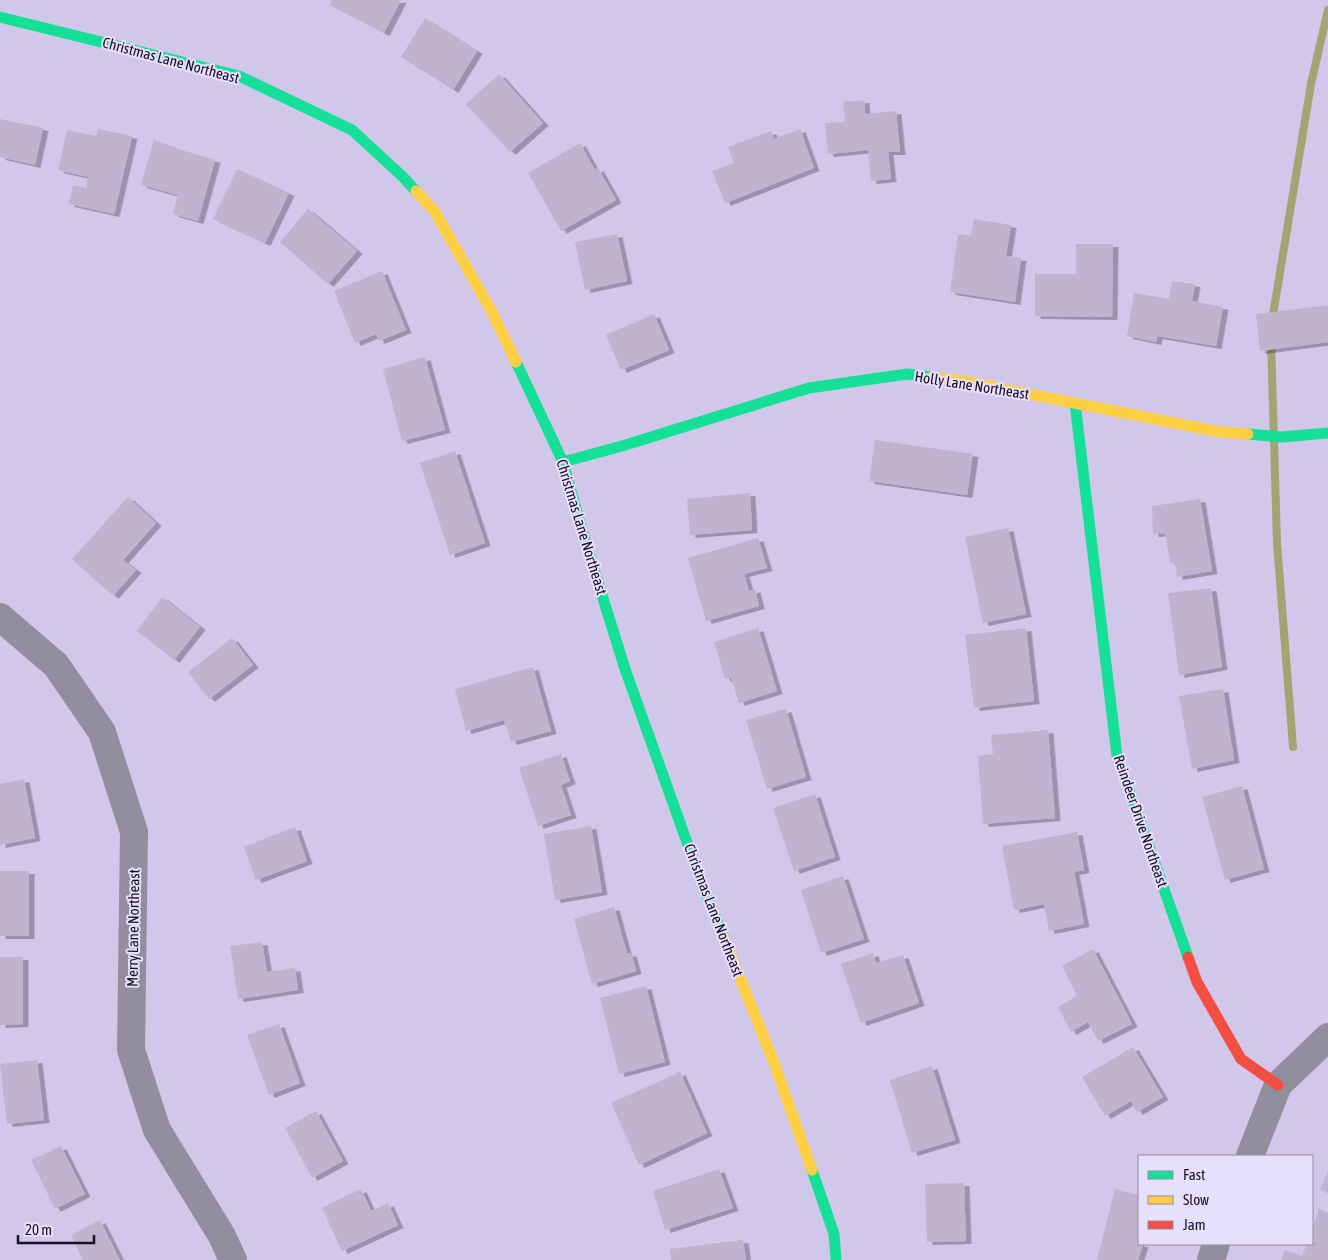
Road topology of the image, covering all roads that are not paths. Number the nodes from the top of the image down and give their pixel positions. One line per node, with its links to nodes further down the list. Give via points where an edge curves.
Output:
1 (0, 17): 4 (street, Christmas Lane Northeast, via 239,76 352,130 435,212 491,310)
2 (1075, 403): 3 (street, Holly Lane Northeast, via 1220,432 1282,437); 4 (street, Holly Lane Northeast, via 969,382 907,374 809,388); 7 (street, Reindeer Drive Northeast, via 1117,756 1197,982 1241,1059)
3 (1328, 434)
4 (563, 462): 11 (street, Christmas Lane Northeast, via 625,669 703,887 773,1060 834,1234)
5 (0, 617): 10 (street, Merry Lane Northeast, via 56,665 102,732 134,832 131,1050 157,1130 222,1236)
6 (1328, 1037): 7 (street)
7 (1278, 1085): 8 (street)
8 (1250, 1155)
9 (1216, 1245): 12 (street)
10 (233, 1260)
11 (836, 1260)
12 (1211, 1260)

